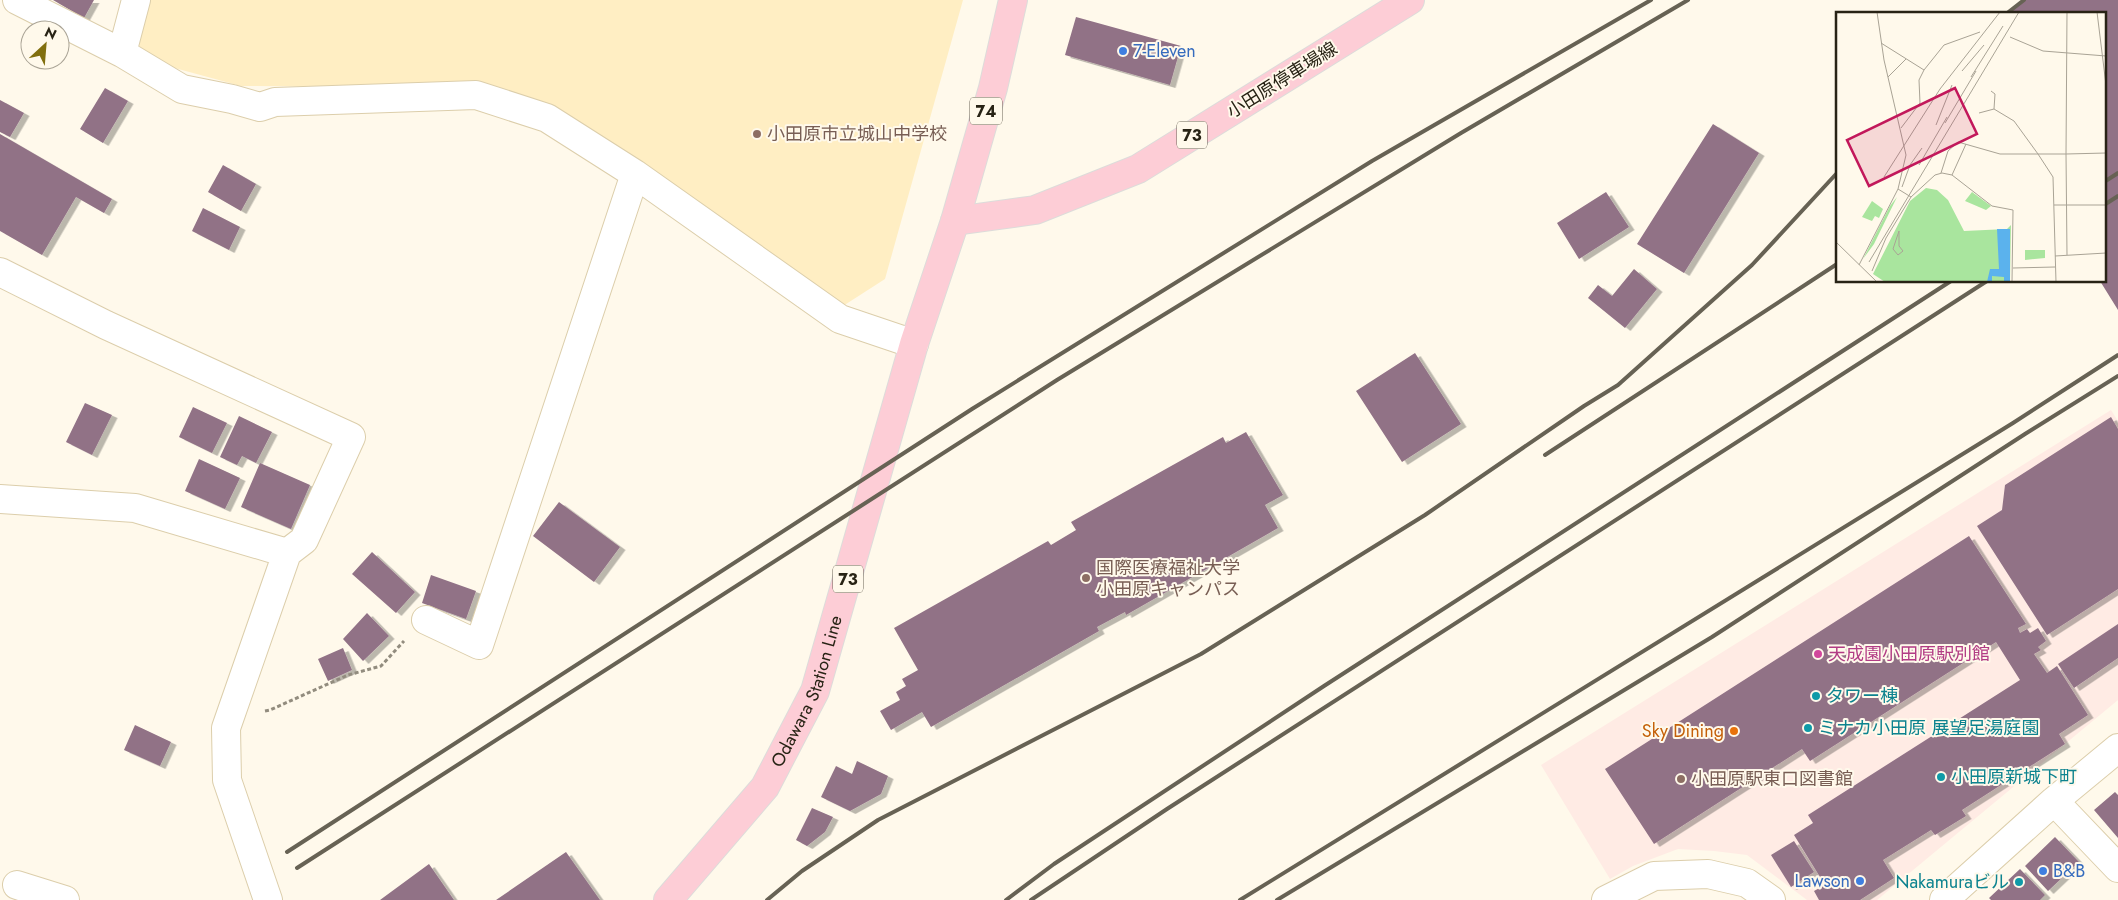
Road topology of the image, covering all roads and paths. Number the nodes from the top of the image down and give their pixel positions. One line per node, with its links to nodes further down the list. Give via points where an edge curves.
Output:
1 (17, 0): 5 (street)
2 (136, 0): 5 (street)
3 (1013, 0): 7 (main road, 74, via 993,88)
4 (1410, 0): 7 (main road, 小田原停車場線 / 73, via 1138,169 1035,210)
5 (122, 53): 6 (street, via 182,89 260,107 275,102 476,95 547,118)
6 (635, 174): 9 (street, via 840,318); 12 (street, via 480,645)
7 (955, 220): 9 (main road, Odawara Station Line / 73)
8 (0, 272): 11 (street, via 106,325 351,436 304,540)
9 (914, 344): 20 (main road, Odawara Station Line / 73, via 816,691 765,787)
10 (0, 499): 11 (street, via 135,508)
11 (287, 553): 13 (street)
12 (426, 620): 13 (path, via 381,666 348,676 270,710)
13 (231, 715): 19 (street, via 226,728 227,780)
14 (2118, 748): 15 (street)
15 (2054, 801): 16 (street); 23 (street)
16 (2118, 868)
17 (17, 885): 18 (street)
18 (65, 900)
19 (268, 900)
20 (668, 900)
21 (1606, 900): 22 (street, via 1654,876 1708,874 1747,883)
22 (1771, 900)
23 (1944, 900)

